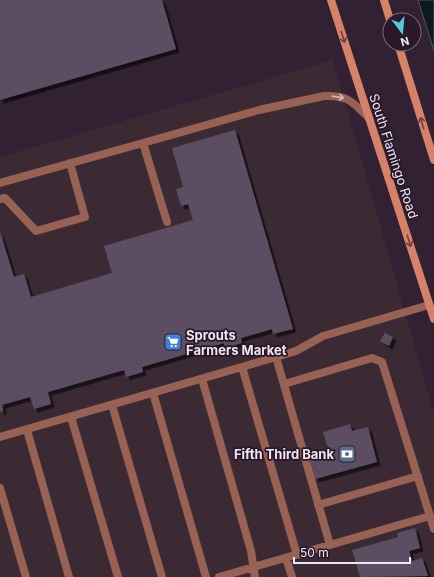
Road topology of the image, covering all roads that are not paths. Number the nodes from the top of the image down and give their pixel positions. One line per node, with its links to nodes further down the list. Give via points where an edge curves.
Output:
1 (331, 0): 5 (main road, South Flamingo Road, one-way to 5)
2 (384, 0): 3 (main road)
3 (388, 12)
4 (400, 52): 7 (main road, one-way to 4)
5 (369, 118): 6 (lane, one-way to 5, via 259,110 300,100 334,96 347,98); 12 (main road, South Flamingo Road, one-way to 12)
6 (143, 143): 8 (lane); 11 (lane)
7 (434, 160)
8 (70, 163): 9 (lane); 10 (lane, via 85,217 36,231 5,198)
9 (0, 183)
10 (0, 199)
11 (167, 222)
12 (429, 305): 13 (main road, South Flamingo Road); 14 (lane, via 323,336 296,351)
13 (434, 319)
14 (276, 357): 15 (lane); 17 (lane)
15 (242, 367): 16 (lane); 29 (lane)
16 (202, 379): 18 (lane); 31 (lane)
17 (284, 384): 23 (lane, via 372,358 382,362); 25 (lane)
18 (153, 393): 19 (lane); 36 (lane)
19 (112, 405): 20 (lane); 35 (lane)
20 (71, 417): 21 (lane); 34 (lane)
21 (27, 430): 22 (lane); 33 (lane)
22 (0, 437)
23 (418, 476): 25 (lane); 26 (lane)
24 (0, 488): 32 (lane)
25 (318, 505): 28 (lane)
26 (430, 516): 27 (lane); 28 (lane)
27 (434, 529)
28 (330, 545): 29 (lane)
29 (297, 554): 30 (lane)
30 (286, 558): 31 (lane); 39 (lane)
31 (254, 567): 37 (lane); 38 (lane)
32 (26, 577)
33 (69, 577)
34 (118, 577)
35 (162, 577)
36 (206, 577)
37 (219, 577)
38 (255, 577)
39 (292, 577)

